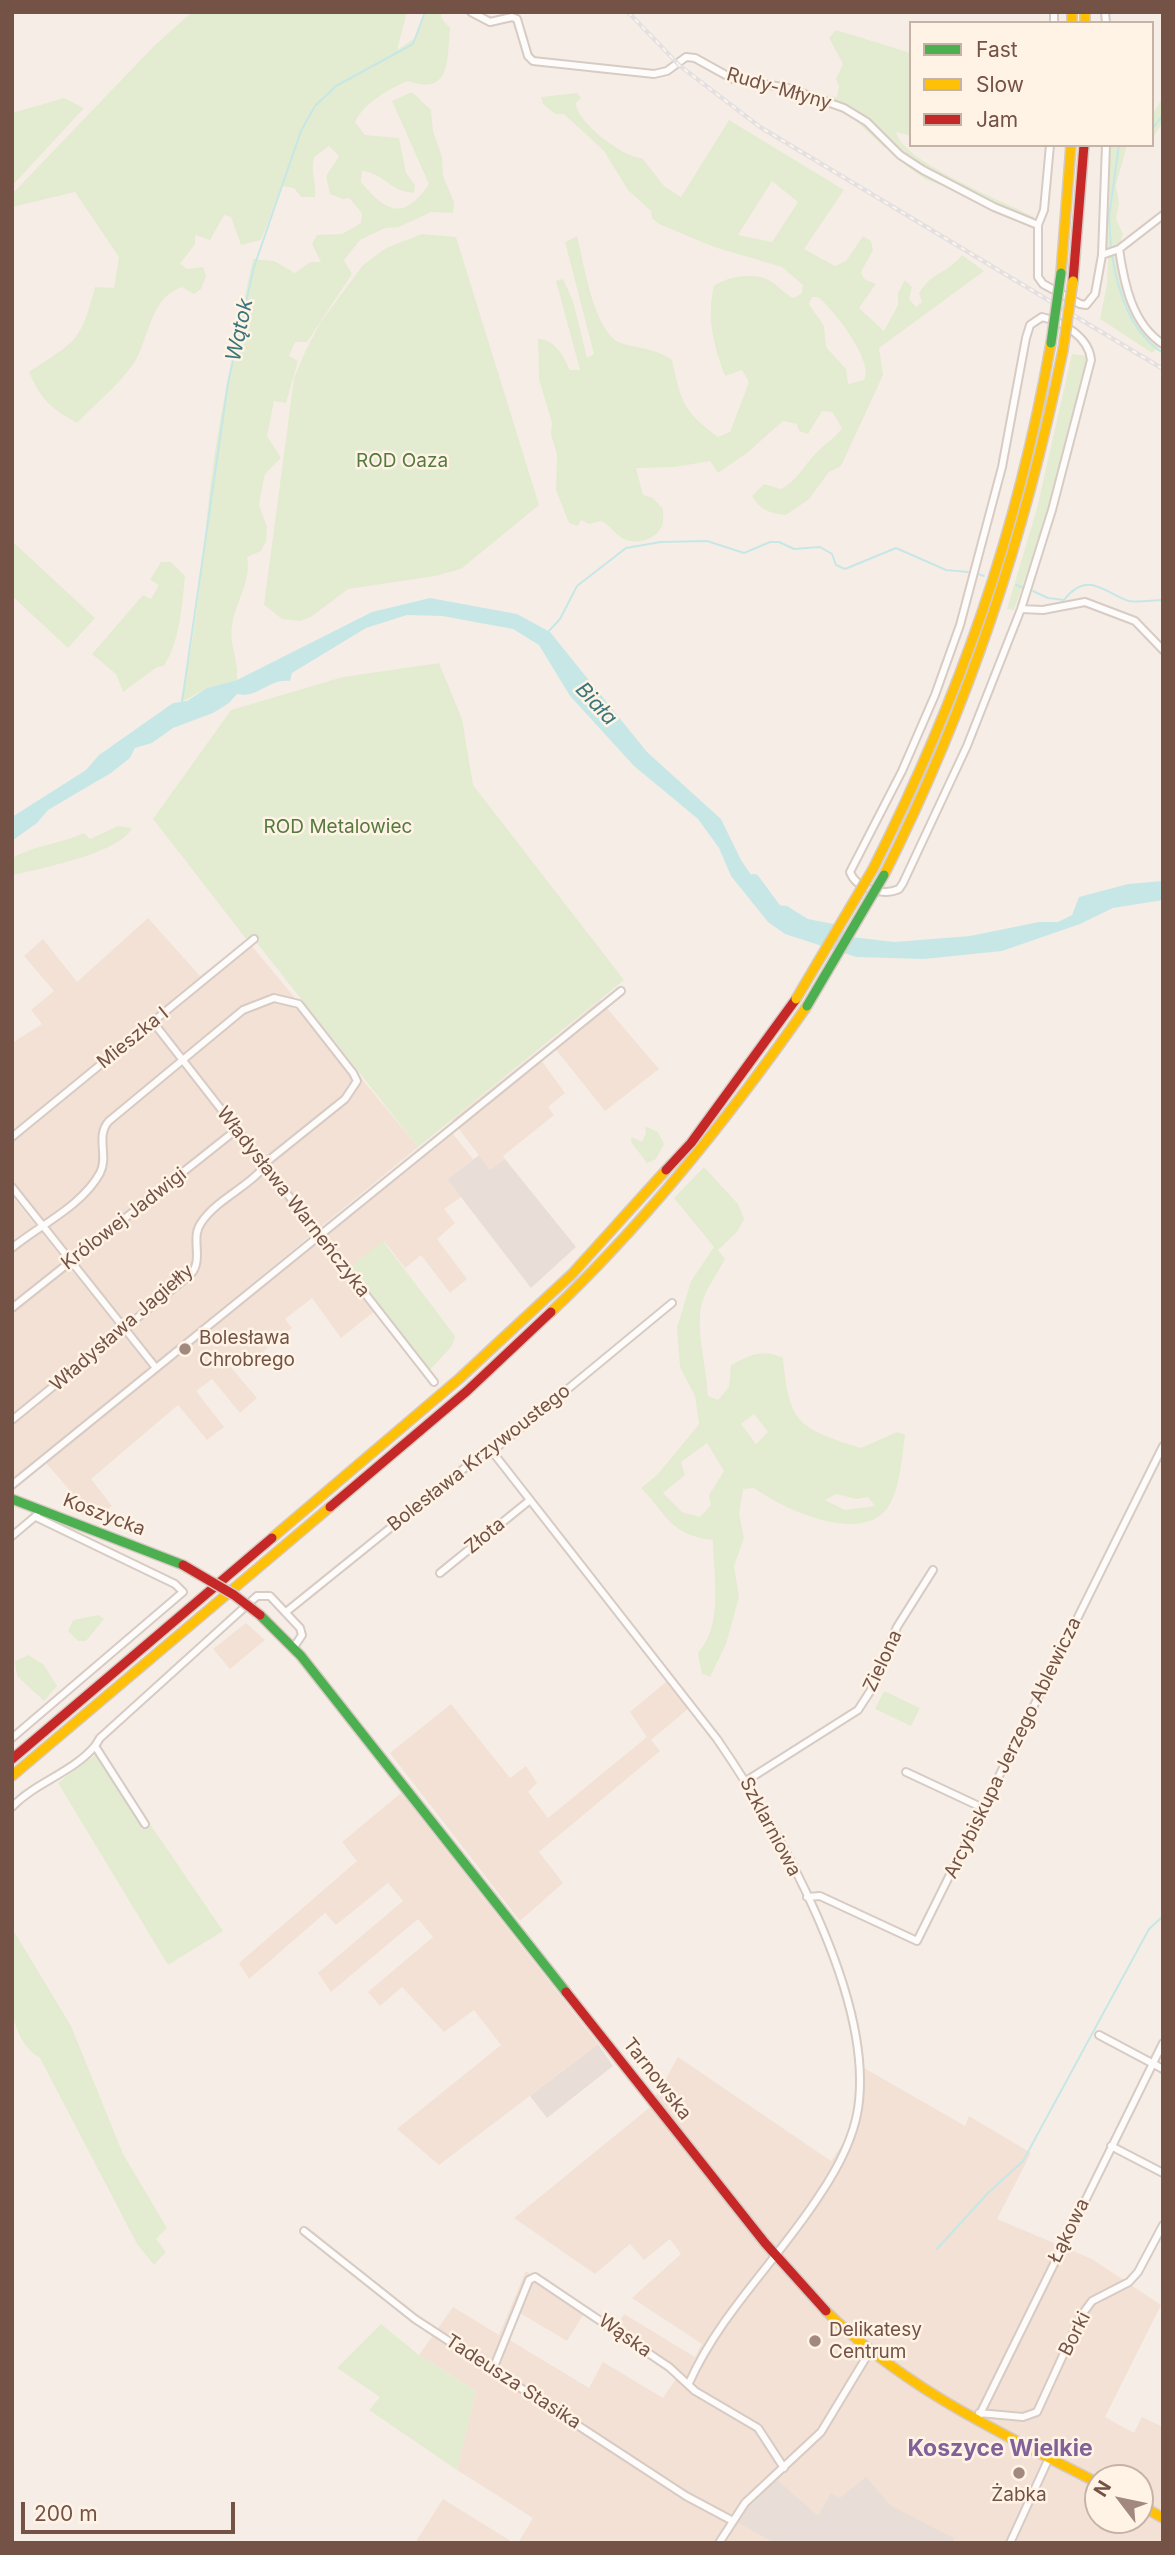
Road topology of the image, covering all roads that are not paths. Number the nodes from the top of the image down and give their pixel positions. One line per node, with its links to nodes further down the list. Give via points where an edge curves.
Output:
1 (471, 12): 7 (street, Rudy-Młyny, via 490,22 516,19 533,61 654,74 690,57 733,79 821,99 867,122 900,155 932,175)
2 (1051, 147): 7 (street, via 1044,211)
3 (1071, 147): 45 (main road, bridge, via 1051,343 1026,472 977,634 931,752 873,869 796,999 691,1143 572,1274 460,1378)
4 (1084, 147): 47 (main road, bridge, via 1063,350 1037,476 989,638 942,757 884,875 807,1006 700,1151 578,1286 467,1391)
5 (1105, 147): 9 (street)
6 (1163, 215): 8 (street)
7 (1038, 225): 9 (street, via 1038,277 1080,304 1086,305 1095,294)
8 (1119, 249): 9 (street); 10 (street, via 1135,310)
9 (1102, 255)
10 (1163, 344)
11 (1021, 609): 11 (street, via 967,746 903,883 884,894 858,883 850,872 902,771 960,625 1002,467 1026,338 1030,325 1042,317 1081,337 1091,360); 12 (street, via 1085,602 1135,621)
12 (1163, 650)
13 (254, 939): 15 (street, Mieszka I)
14 (621, 991): 22 (street)
15 (153, 1023): 16 (street, Władysława Warneńczyka); 18 (street, Mieszka I)
16 (183, 1059): 17 (street, Władysława Warneńczyka); 19 (street, Władysława Jagiełły, via 243,1010 274,998 299,1004 353,1073 357,1081 345,1099); 21 (street, Władysława Jagiełły, via 108,1121 103,1133 104,1163 91,1188)
17 (236, 1130): 19 (street, Władysława Warneńczyka); 24 (street, Królowej Jadwigi)
18 (12, 1137)
19 (264, 1167): 22 (street, Władysława Warneńczyka); 27 (street, Władysława Jagiełły, via 202,1220 197,1234 198,1263 191,1274)
20 (12, 1187): 21 (street)
21 (43, 1226): 23 (street, Władysława Jagiełły); 24 (street)
22 (320, 1235): 28 (street); 29 (street, Władysława Warneńczyka)
23 (12, 1248)
24 (71, 1261): 26 (street, Królowej Jadwigi); 27 (street)
25 (671, 1303): 32 (street, Bolesława Krzywoustego)
26 (12, 1308)
27 (125, 1329): 28 (street); 30 (street, Władysława Jagiełły)
28 (156, 1368): 33 (street)
29 (434, 1382)
30 (12, 1420)
31 (1163, 1446): 50 (street, Arcybiskupa Jerzego Ablewicza)
32 (491, 1450): 35 (street, Szklarniowa); 40 (street, Bolesława Krzywoustego)
33 (12, 1485)
34 (12, 1499): 36 (main road, Koszycka)
35 (530, 1500): 39 (street, Złota); 48 (street, Szklarniowa)
36 (38, 1513): 37 (street); 41 (main road, Koszycka, bridge, via 183,1565); 43 (street, via 183,1592)
37 (12, 1536)
38 (933, 1570): 48 (street, Zielona, via 897,1627 858,1710)
39 (440, 1573)
40 (286, 1612): 42 (street, via 302,1635); 44 (street, via 270,1596 257,1596 106,1731)
41 (260, 1615): 42 (main road, Tarnowska)
42 (294, 1647): 61 (main road, Tarnowska)
43 (12, 1738)
44 (95, 1746): 49 (street); 51 (street)
45 (12, 1759)
46 (906, 1772): 50 (street)
47 (12, 1776)
48 (746, 1781): 52 (street, Szklarniowa)
49 (12, 1807)
50 (983, 1808): 52 (street, Arcybiskupa Jerzego Ablewicza, via 917,1941 820,1896)
51 (145, 1824)
52 (807, 1897): 61 (street, Szklarniowa, via 852,2017 858,2111 836,2169)
53 (1099, 2035): 55 (street)
54 (1163, 2043): 55 (street, Łąkowa)
55 (1153, 2064): 56 (street); 57 (street, Łąkowa)
56 (1163, 2069)
57 (1111, 2146): 58 (street); 65 (street, Łąkowa)
58 (1163, 2173)
59 (1163, 2225): 65 (street, Borki, via 1129,2282 1092,2301 1081,2316 1037,2412 1023,2417)
60 (304, 2231): 63 (street, Tadeusza Stasika, via 415,2319)
61 (777, 2257): 62 (main road, Tarnowska); 64 (street, Szklarniowa, via 723,2320)
62 (870, 2351): 65 (main road, Tarnowska, via 915,2385); 67 (street, via 828,2422)
63 (493, 2370): 64 (street, Wąska, via 507,2328 529,2280 535,2277); 69 (street, Tadeusza Stasika)
64 (689, 2383): 67 (street, Wąska, via 758,2428)
65 (978, 2416): 66 (main road, Tarnowska)
66 (1049, 2458): 68 (main road, Tarnowska); 71 (street)
67 (784, 2468): 69 (street)
68 (1084, 2476)
69 (731, 2521): 70 (street)
70 (719, 2543)
71 (1010, 2543)

